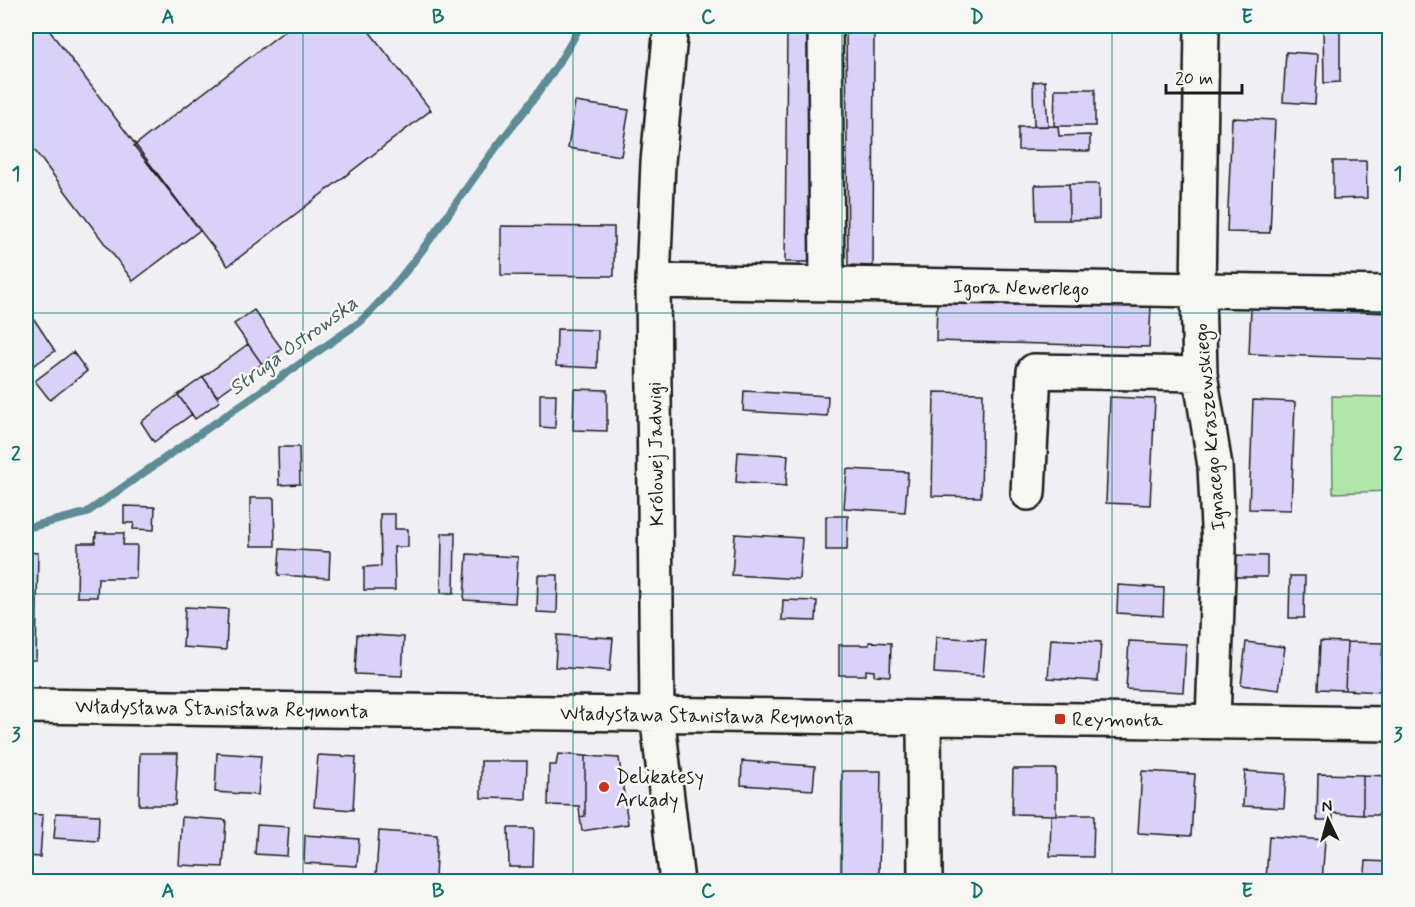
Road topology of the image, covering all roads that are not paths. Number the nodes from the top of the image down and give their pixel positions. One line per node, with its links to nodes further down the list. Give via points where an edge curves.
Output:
1 (670, 26): 4 (street, Królowej Jadwigi)
2 (825, 26): 5 (street)
3 (1202, 26): 6 (street, Ignacego Kraszewskiego)
4 (653, 280): 5 (street, Igora Newerlego); 11 (street, Królowej Jadwigi)
5 (827, 284): 6 (street, Igora Newerlego)
6 (1198, 291): 7 (street, Igora Newerlego); 8 (street, Ignacego Kraszewskiego)
7 (1389, 293)
8 (1200, 374): 9 (street, via 1034,371); 13 (street, Ignacego Kraszewskiego, via 1215,466 1220,548)
9 (1029, 493)
10 (26, 706): 11 (street, Władysława Stanisława Reymonta)
11 (657, 714): 12 (street, Władysława Stanisława Reymonta); 15 (street, Królowej Jadwigi)
12 (924, 718): 13 (street, Władysława Stanisława Reymonta); 16 (street)
13 (1213, 721): 14 (street, Władysława Stanisława Reymonta)
14 (1389, 724)
15 (677, 882)
16 (925, 882)

